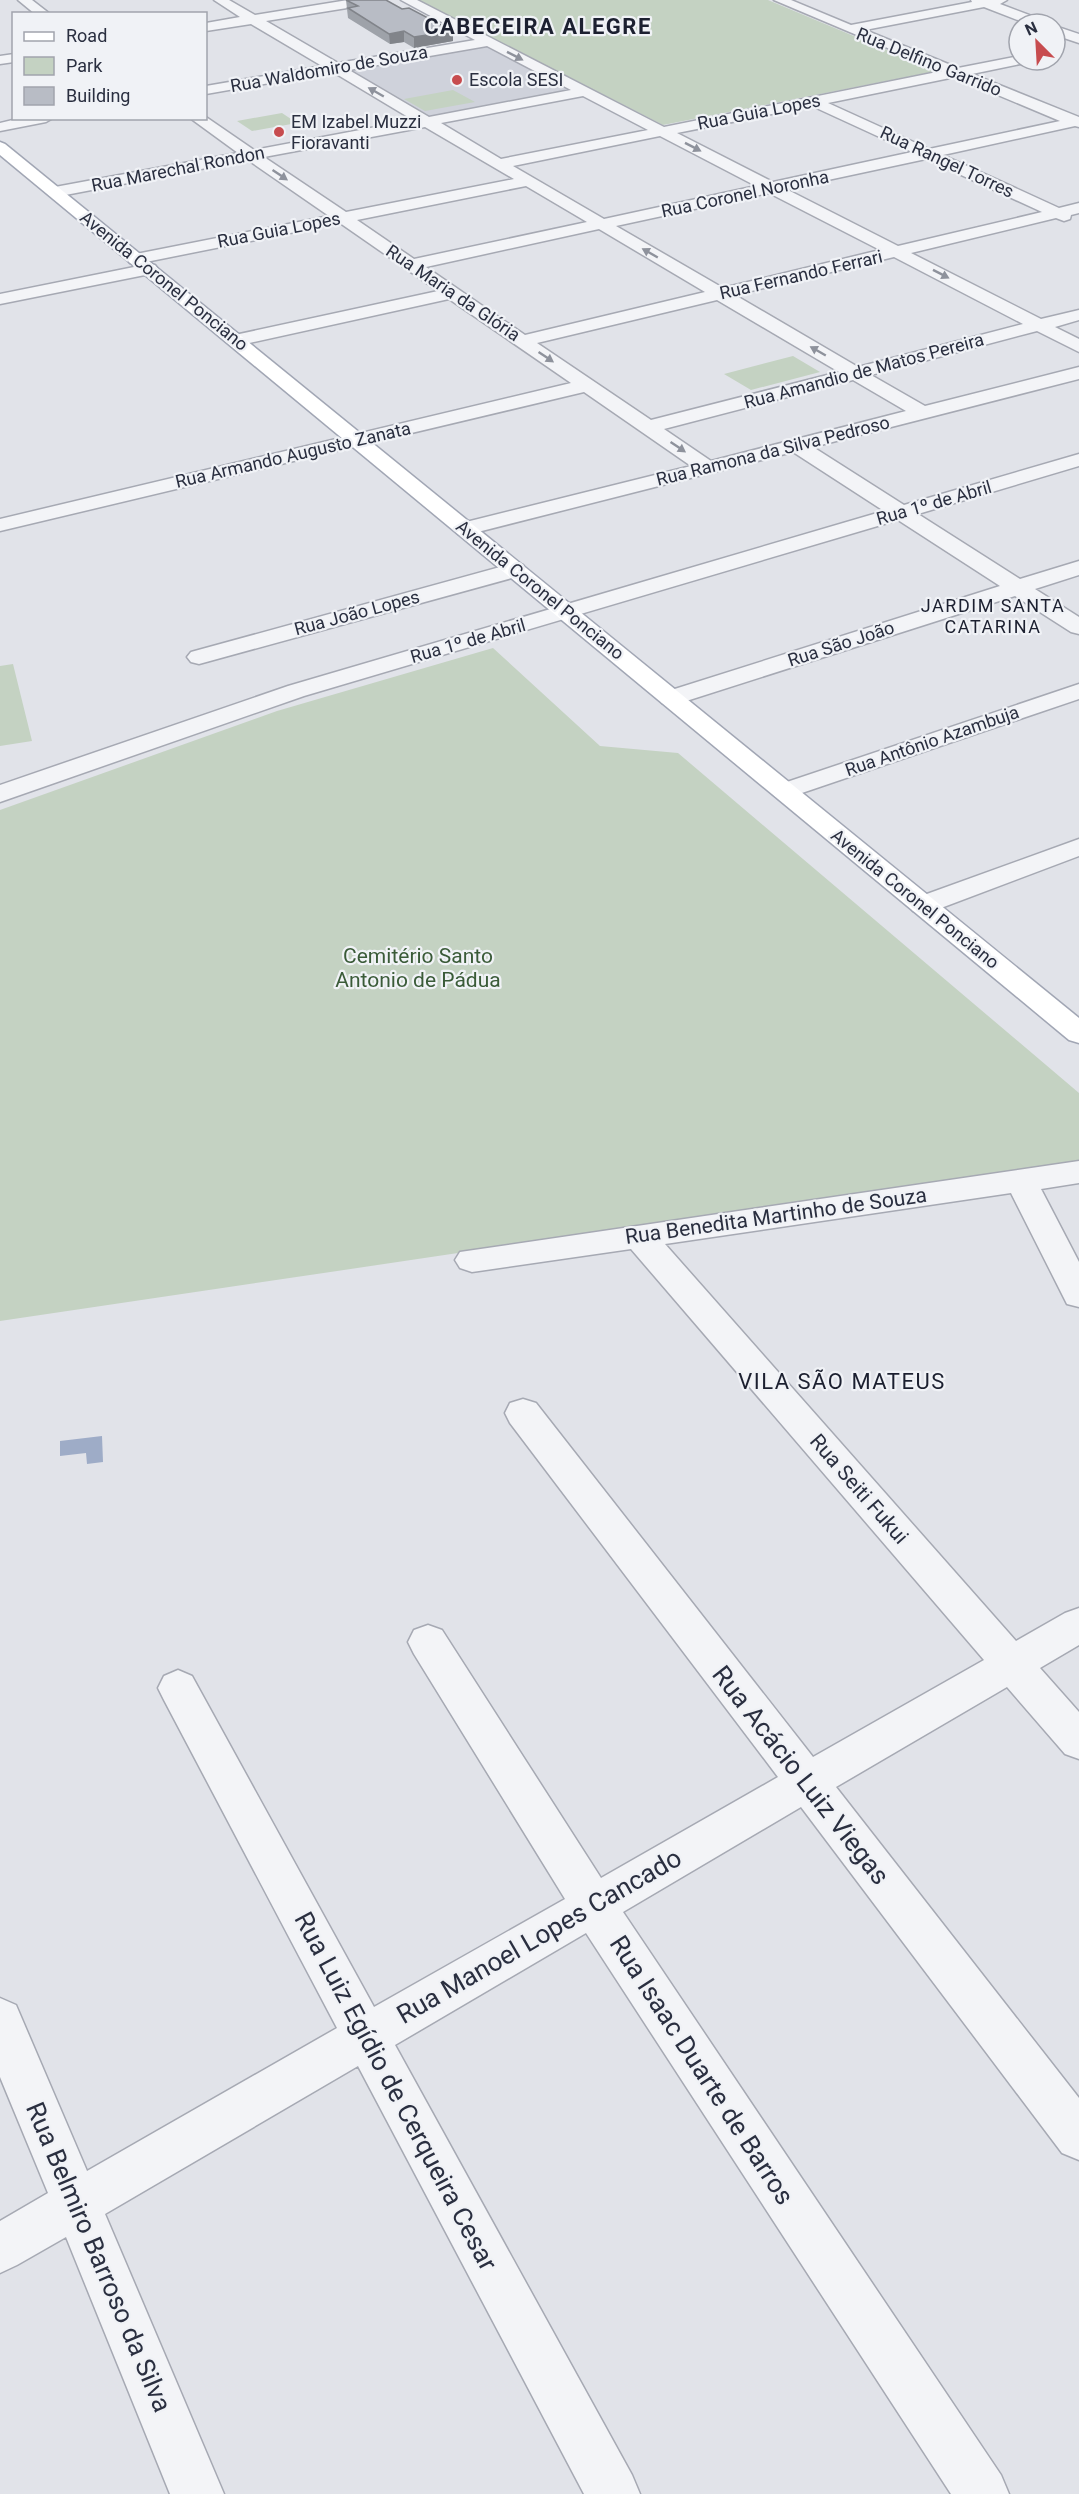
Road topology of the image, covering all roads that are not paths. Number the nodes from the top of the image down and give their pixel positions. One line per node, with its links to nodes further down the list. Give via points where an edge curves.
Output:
1 (24, 0): 8 (street)
2 (220, 0): 10 (street)
3 (372, 0): 10 (street)
4 (407, 0): 13 (street)
5 (780, 0): 12 (street, Rua Delfino Garrido)
6 (1001, 0): 7 (street)
7 (981, 2): 9 (street); 12 (street)
8 (41, 12)
9 (1008, 12)
10 (253, 19): 11 (street); 15 (street)
11 (207, 27)
12 (849, 29): 16 (street, Rua Delfino Garrido)
13 (488, 42): 15 (street, Rua Waldomiro de Souza); 18 (street, one-way to 18)
14 (1007, 63): 16 (street, Rua Guia Lopes)
15 (336, 68): 17 (street, Rua Waldomiro de Souza); 22 (street, one-way to 15)
16 (956, 73): 19 (street, Rua Guia Lopes); 23 (street, Rua Delfino Garrido)
17 (207, 90)
18 (585, 92): 22 (street, Rua Marechal Rondon); 25 (street)
19 (815, 102): 25 (street, Rua Guia Lopes); 27 (street, Rua Rangel Torres)
20 (36, 120): 24 (street)
21 (200, 120): 28 (street, Rua Maria da Glória)
22 (427, 122): 28 (street, Rua Marechal Rondon); 29 (street)
23 (1078, 122): 27 (street, Rua Coronel Noronha)
24 (0, 127)
25 (662, 131): 29 (street, Rua Guia Lopes); 31 (street, one-way to 31)
26 (0, 147): 32 (main road, Avenida Coronel Ponciano)
27 (930, 154): 31 (street, Rua Coronel Noronha); 34 (street, Rua Rangel Torres)
28 (250, 155): 32 (street, Rua Marechal Rondon); 35 (street, Rua Maria da Glória, one-way to 35)
29 (499, 164): 30 (street)
30 (528, 181): 35 (street, Rua Guia Lopes); 37 (street)
31 (773, 189): 37 (street, Rua Coronel Noronha); 38 (street)
32 (55, 192): 39 (main road, Avenida Coronel Ponciano)
33 (1079, 208): 34 (street, Rua Fernando Ferrari)
34 (1058, 213): 36 (street, Rua Rangel Torres); 38 (street, Rua Fernando Ferrari)
35 (342, 217): 39 (street, Rua Guia Lopes); 40 (street, Rua Maria da Glória)
36 (1079, 223)
37 (603, 225): 40 (street, Rua Coronel Noronha); 42 (street, one-way to 37)
38 (896, 252): 42 (street, Rua Fernando Ferrari); 45 (street, one-way to 45)
39 (143, 264): 43 (street, Rua Guia Lopes); 46 (main road, Avenida Coronel Ponciano)
40 (411, 265): 41 (street, Rua Maria da Glória)
41 (452, 293): 46 (street); 47 (street, Rua Maria da Glória)
42 (721, 294): 47 (street, Rua Fernando Ferrari); 49 (street, one-way to 42)
43 (0, 299)
44 (1079, 315): 45 (street, Rua Amandio de Matos Pereira)
45 (1041, 325): 48 (street); 49 (street, Rua Amandio de Matos Pereira)
46 (236, 340): 54 (main road, Avenida Coronel Ponciano)
47 (522, 341): 51 (street, Rua Maria da Glória, one-way to 51)
48 (1079, 345)
49 (855, 373): 52 (street); 53 (street, Rua Amandio de Matos Pereira)
50 (1079, 373): 52 (street, Rua Ramona da Silva Pedroso)
51 (587, 385): 53 (street, Rua Maria da Glória); 54 (street, Rua Armando Augusto Zanata)
52 (923, 413): 55 (street, Rua Ramona da Silva Pedroso)
53 (648, 427): 57 (street, Rua Maria da Glória, one-way to 57)
54 (357, 439): 59 (street, Rua Armando Augusto Zanata); 60 (main road, Avenida Coronel Ponciano)
55 (796, 445): 57 (street, Rua Ramona da Silva Pedroso); 58 (street)
56 (1079, 460): 58 (street, Rua 1º de Abril)
57 (708, 468): 60 (street, Rua Ramona da Silva Pedroso)
58 (901, 513): 63 (street); 64 (street, Rua 1º de Abril)
59 (0, 525)
60 (466, 529): 62 (main road, Avenida Coronel Ponciano)
61 (1079, 568): 63 (street, Rua São João)
62 (515, 570): 64 (main road, Avenida Coronel Ponciano); 66 (street, Rua João Lopes)
63 (1017, 588): 65 (street); 68 (street, Rua São João)
64 (567, 612): 68 (main road, Avenida Coronel Ponciano); 70 (street, Rua 1º de Abril, via 265,701)
65 (1079, 627)
66 (199, 657)
67 (1079, 692): 69 (street, Rua Antônio Azambuja)
68 (671, 698): 69 (main road, Avenida Coronel Ponciano)
69 (784, 791): 72 (main road, Avenida Coronel Ponciano)
70 (0, 794)
71 (1079, 847): 72 (street)
72 (923, 905): 73 (main road, Avenida Coronel Ponciano)
73 (1079, 1034)
74 (1079, 1172): 75 (street, Rua Benedita Martinho de Souza)
75 (1021, 1180): 76 (street, Rua Benedita Martinho de Souza); 78 (street)
76 (639, 1236): 77 (street, Rua Benedita Martinho de Souza); 82 (street, Rua Seiti Fukui)
77 (472, 1260)
78 (1079, 1295)
79 (524, 1413): 85 (street, Rua Acácio Luiz Viegas)
80 (1079, 1625): 82 (street, Rua Manoel Lopes Cancado)
81 (428, 1642): 86 (street, Rua Isaac Duarte de Barros)
82 (1011, 1664): 84 (street, Rua Seiti Fukui); 85 (street, Rua Manoel Lopes Cancado)
83 (178, 1688): 88 (street, Rua Luiz Egídio de Cerqueira Cesar)
84 (1079, 1741)
85 (806, 1782): 86 (street, Rua Manoel Lopes Cancado); 89 (street, Rua Acácio Luiz Viegas)
86 (593, 1905): 88 (street, Rua Manoel Lopes Cancado); 94 (street, Rua Isaac Duarte de Barros)
87 (0, 2021): 90 (street, Rua Belmiro Barroso da Silva)
88 (366, 2036): 90 (street, Rua Manoel Lopes Cancado); 93 (street, Rua Luiz Egídio de Cerqueira Cesar)
89 (1079, 2136)
90 (77, 2204): 91 (street, Rua Manoel Lopes Cancado); 92 (street, Rua Belmiro Barroso da Silva)
91 (0, 2248)
92 (197, 2494)
93 (613, 2494)
94 (982, 2494)

